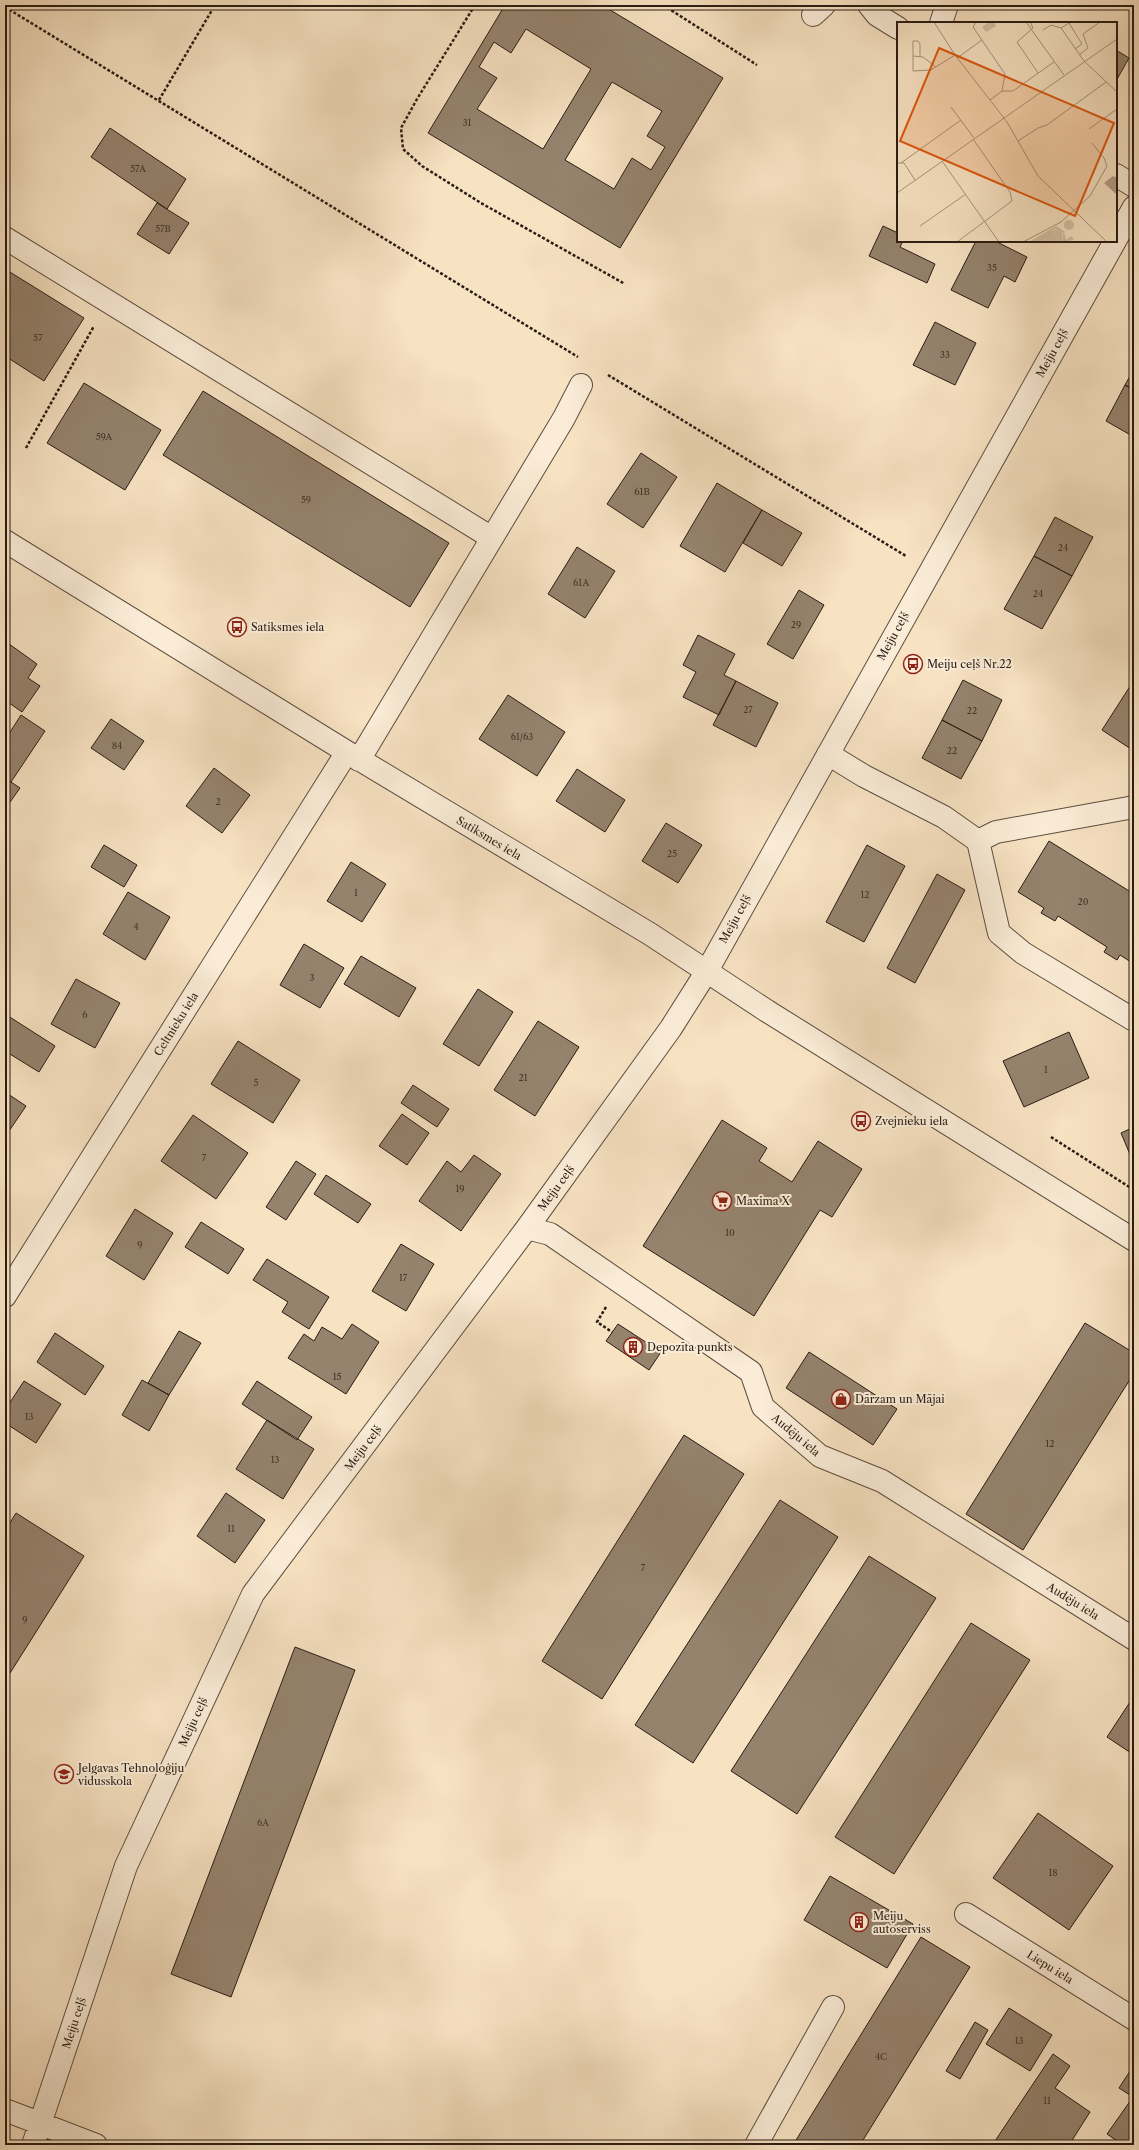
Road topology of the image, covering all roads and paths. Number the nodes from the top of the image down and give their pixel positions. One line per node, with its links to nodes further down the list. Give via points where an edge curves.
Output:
1 (215, 5): 10 (path)
2 (475, 5): 16 (path, via 401,128 403,150 422,166 481,203)
3 (663, 5): 9 (path)
4 (869, 5): 8 (street, via 877,15)
5 (947, 5): 7 (street)
6 (5, 6): 10 (path)
7 (941, 22)
8 (897, 27)
9 (758, 65)
10 (159, 100): 18 (path)
11 (1117, 176): 12 (street)
12 (1134, 186)
13 (1134, 207): 15 (street, Meiju ceļš)
14 (5, 238): 17 (street)
15 (1121, 239): 24 (street, Meiju ceļš)
16 (624, 284)
17 (108, 301): 21 (path); 22 (street)
18 (585, 361)
19 (605, 373): 24 (path)
20 (581, 385): 22 (street, Celtnieku iela)
21 (26, 448)
22 (492, 538): 26 (street, Celtnieku iela)
23 (5, 541): 26 (street, Satiksmes iela)
24 (929, 571): 25 (street, Meiju ceļš)
25 (828, 754): 28 (street, via 864,776 944,817); 29 (street, Meiju ceļš)
26 (353, 756): 29 (street, Satiksmes iela, via 650,934); 35 (street, Celtnieku iela)
27 (1134, 807): 28 (street, via 996,832)
28 (978, 841): 30 (street, via 999,933 1023,953)
29 (706, 971): 33 (street, Meiju ceļš, via 671,1028); 34 (street)
30 (1134, 1020)
31 (1051, 1137): 32 (path)
32 (1134, 1190)
33 (527, 1228): 36 (street, Audēju iela, via 550,1234 751,1372 763,1407 820,1456 882,1480); 41 (street, Meiju ceļš, via 253,1594 126,1866)
34 (1134, 1240)
35 (5, 1296)
36 (1134, 1639)
37 (966, 1914): 39 (street, Liepu iela)
38 (833, 2008): 44 (street)
39 (1134, 2019)
40 (5, 2110): 41 (street)
41 (41, 2124): 42 (street, Meiju ceļš); 43 (street)
42 (33, 2145)
43 (96, 2145)
44 (756, 2145)

